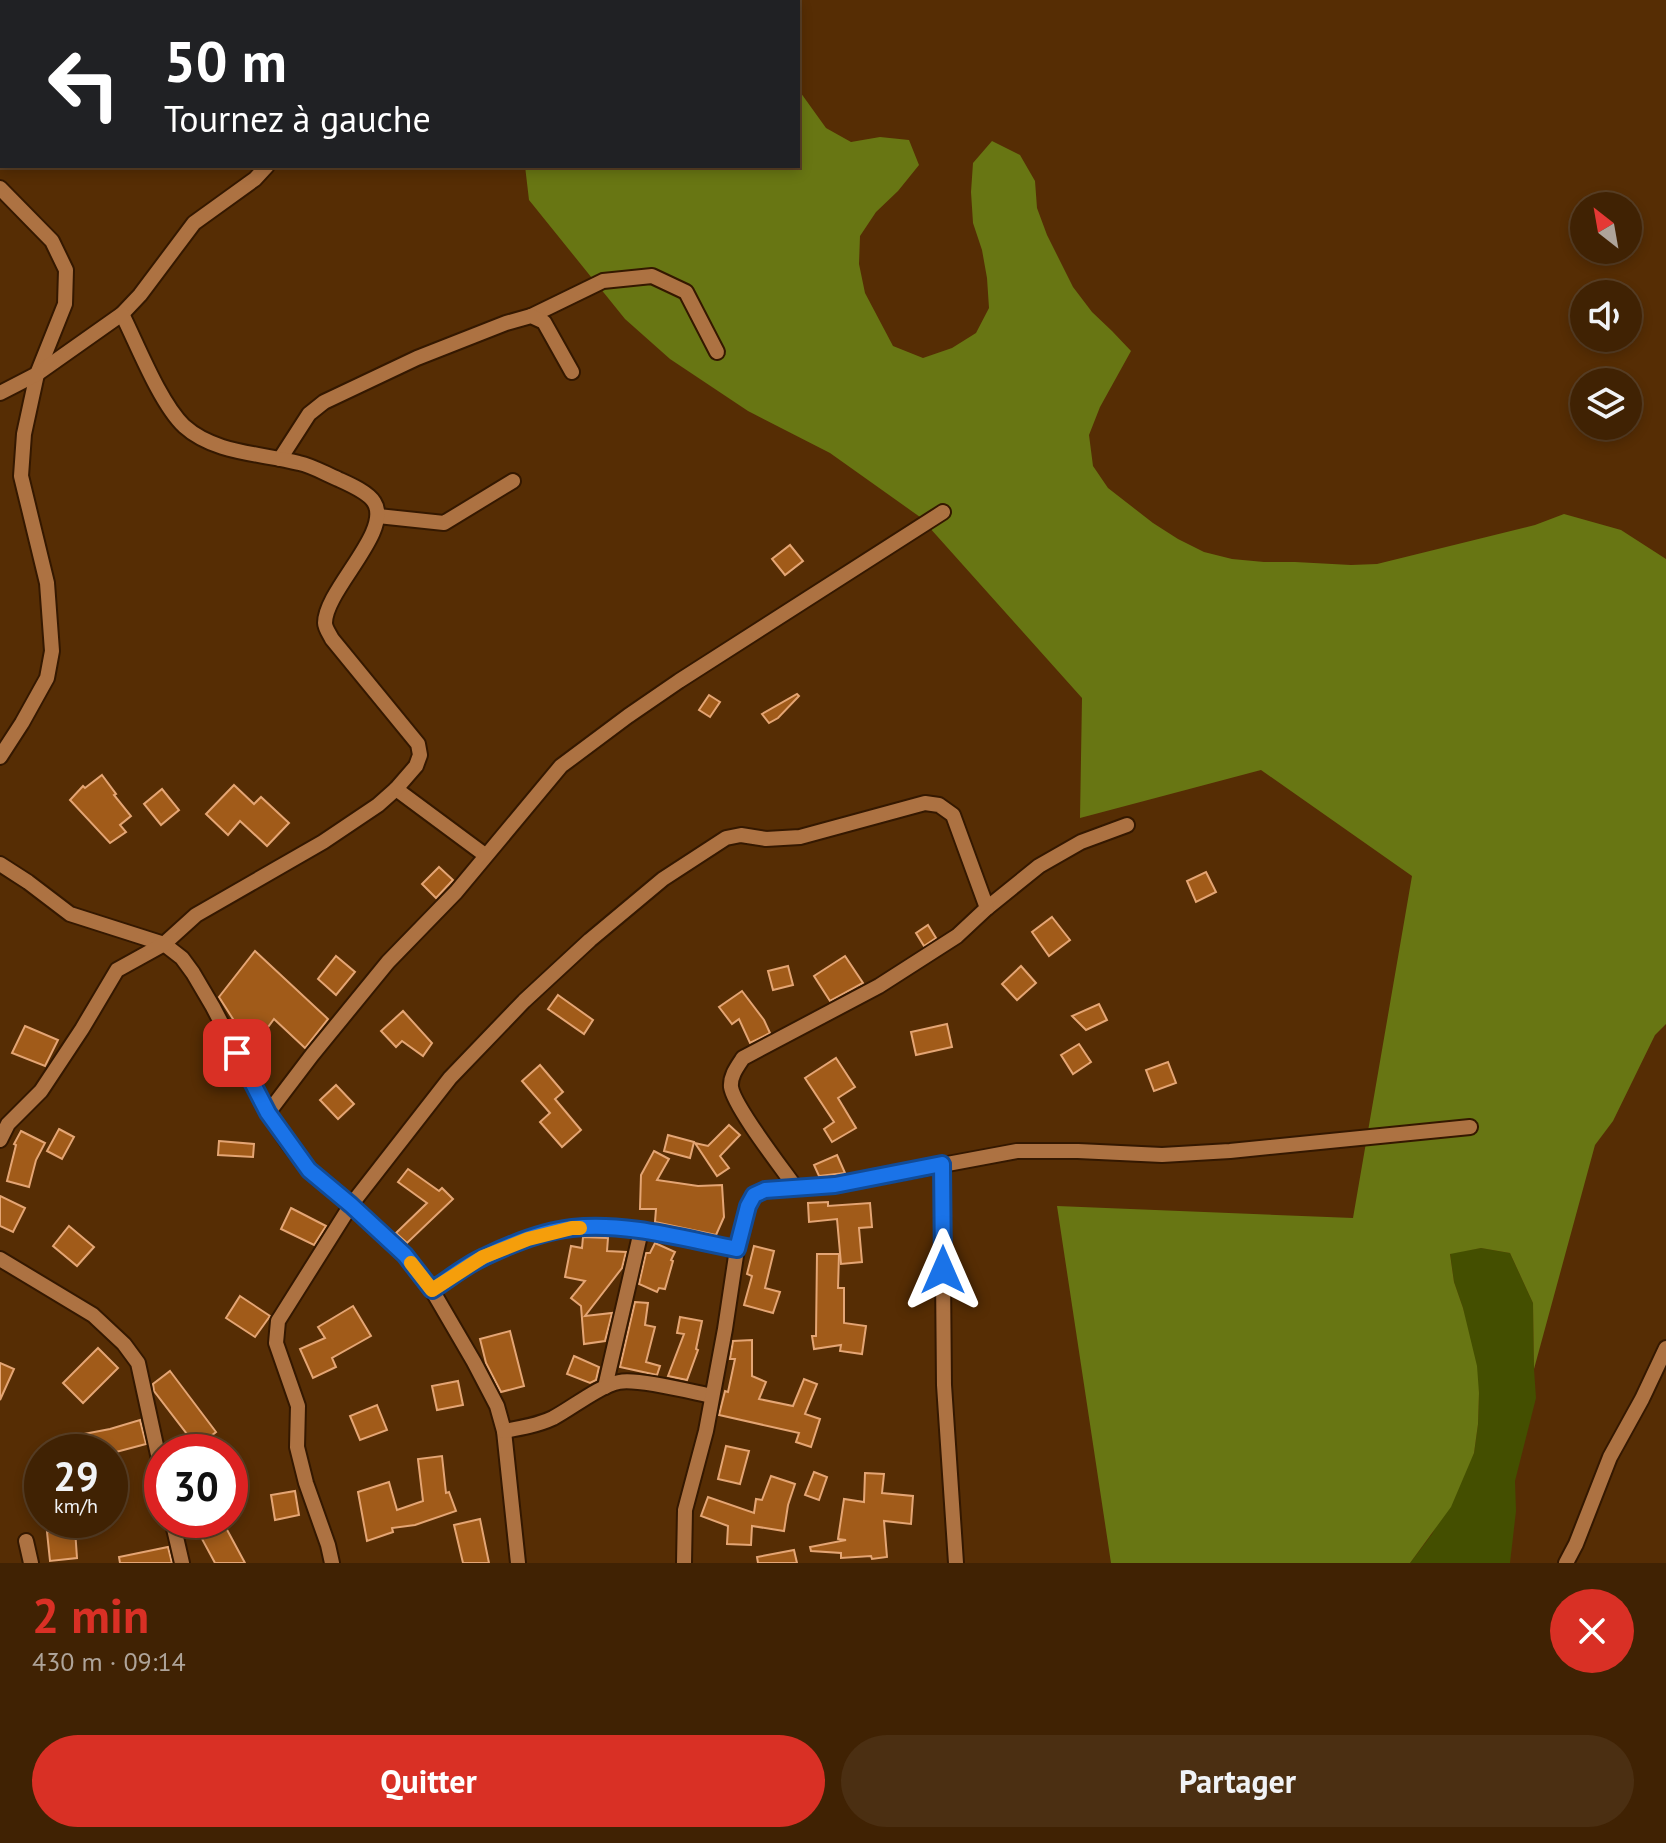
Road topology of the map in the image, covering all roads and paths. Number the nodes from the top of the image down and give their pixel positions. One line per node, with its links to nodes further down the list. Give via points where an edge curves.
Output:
1 (265, 168): 3 (street, via 194,223)
2 (0, 188): 7 (street, via 52,241 66,270 65,304)
3 (122, 314): 7 (street); 9 (street, via 168,407 186,427 210,442)
4 (531, 316): 5 (street, via 603,281 652,276 686,292); 6 (street, via 544,322); 9 (street, via 417,358 324,402 309,414)
5 (717, 352)
6 (572, 372)
7 (37, 374): 8 (street); 13 (street, via 21,476 47,583 52,651 47,678)
8 (0, 393)
9 (280, 459): 12 (street, via 354,486 374,502)
10 (513, 481): 12 (street, via 444,523)
11 (943, 512): 16 (street, via 628,716 561,766)
12 (378, 516): 14 (street, via 330,604 325,624 418,744 416,766)
13 (0, 757)
14 (396, 789): 16 (street); 19 (street, via 323,842 196,915)
15 (1127, 825): 18 (street, via 1081,842 1039,866)
16 (485, 855): 20 (street, via 388,962)
17 (0, 864): 19 (street, via 70,914)
18 (987, 908): 24 (street, via 957,936 879,986 743,1058 734,1070 731,1086 738,1104); 25 (street, via 953,815 939,805 925,803 800,837 726,838 663,879 524,1001 450,1078)
19 (164, 944): 20 (street, via 193,973); 22 (street, via 117,970 41,1091 8,1124)
20 (268, 1113): 25 (street, via 309,1170)
21 (1470, 1127): 23 (street, via 1162,1155 1017,1151)
22 (0, 1140)
23 (942, 1164): 24 (street); 42 (street, via 944,1385)
24 (796, 1188): 27 (street, via 754,1195)
25 (351, 1205): 29 (street, via 405,1255); 39 (street, via 278,1321 276,1343 298,1406 297,1447)
26 (641, 1231): 27 (street); 29 (street, via 572,1228 528,1239 483,1257); 31 (street)
27 (737, 1249): 32 (street)
28 (0, 1259): 34 (street, via 93,1315 124,1344 138,1363)
29 (432, 1290): 33 (street, via 497,1406)
30 (1666, 1348): 43 (street, via 1610,1457)
31 (605, 1387): 32 (street, via 634,1381); 33 (street, via 550,1419)
32 (712, 1396): 41 (street, via 685,1510)
33 (504, 1431): 40 (street)
34 (153, 1434)
35 (176, 1538): 38 (street)
36 (26, 1541): 37 (street)
37 (31, 1563)
38 (182, 1563)
39 (332, 1563)
40 (518, 1563)
41 (684, 1563)
42 (956, 1563)
43 (1566, 1563)

